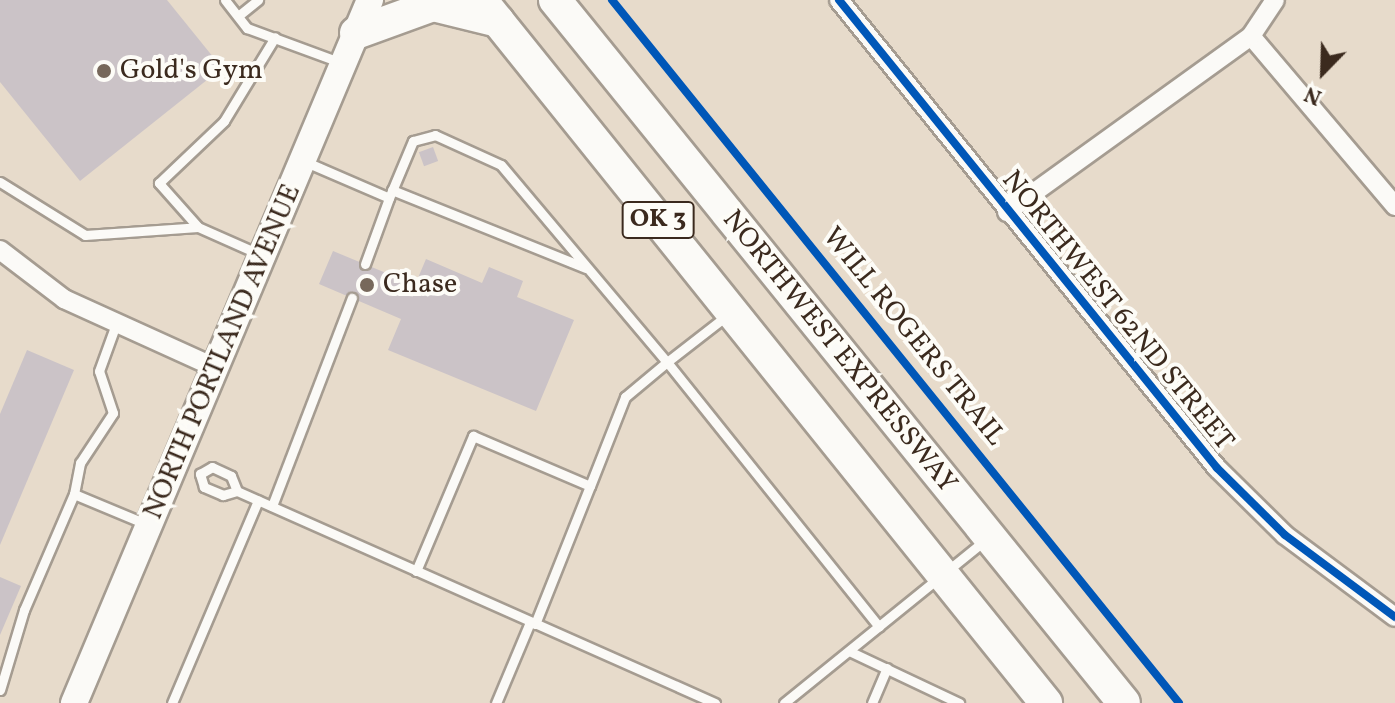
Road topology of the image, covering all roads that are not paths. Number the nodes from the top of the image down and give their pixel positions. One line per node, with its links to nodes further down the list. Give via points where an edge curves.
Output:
1 (225, 0): 8 (lane)
2 (258, 0): 8 (lane)
3 (370, 0): 9 (main road, NORTH PORTLAND AVENUE)
4 (555, 0): 36 (highway, NORTHWEST EXPRESSWAY / OK 3)
5 (839, 0): 17 (street, NORTHWEST 62ND STREET)
6 (1275, 0): 10 (street)
7 (489, 10): 9 (highway, via 433,5); 24 (highway, NORTHWEST EXPRESSWAY / OK 3)
8 (238, 16): 11 (lane)
9 (356, 33): 12 (main road, NORTH PORTLAND AVENUE)
10 (1251, 36): 16 (street); 17 (street)
11 (275, 37): 12 (lane); 18 (lane, via 224,121 159,183)
12 (342, 64): 13 (main road, NORTH PORTLAND AVENUE)
13 (303, 161): 15 (lane); 20 (main road, NORTH PORTLAND AVENUE)
14 (0, 182): 18 (lane, via 85,235)
15 (390, 194): 21 (lane); 22 (lane); 22 (lane, via 413,141 435,135 501,165)
16 (1395, 206)
17 (1007, 212): 39 (street, NORTHWEST 62ND STREET, via 1217,468 1285,535)
18 (198, 227): 20 (lane)
19 (0, 250): 25 (street, via 64,299)
20 (265, 256): 27 (main road, NORTH PORTLAND AVENUE)
21 (365, 264)
22 (589, 269): 26 (lane)
23 (352, 298): 34 (lane)
24 (732, 312): 26 (lane); 38 (highway, NORTHWEST EXPRESSWAY / OK 3)
25 (116, 324): 27 (street); 32 (lane, via 99,371 113,413 80,463)
26 (667, 362): 30 (lane, via 625,397); 41 (lane)
27 (216, 368): 28 (main road, NORTH PORTLAND AVENUE)
28 (176, 463): 29 (lane); 35 (main road, NORTH PORTLAND AVENUE)
29 (200, 474): 31 (lane, via 222,472); 31 (lane, via 204,487 223,495)
30 (590, 486): 37 (lane, via 473,436); 40 (lane)
31 (237, 491): 33 (lane)
32 (74, 494): 35 (lane); 44 (lane, via 24,610)
33 (258, 500): 34 (lane); 46 (lane)
34 (272, 506): 37 (lane)
35 (150, 526): 45 (main road, NORTH PORTLAND AVENUE)
36 (989, 537): 38 (lane); 53 (highway, NORTHWEST EXPRESSWAY / OK 3)
37 (416, 571): 40 (lane)
38 (943, 575): 41 (lane); 52 (highway, NORTHWEST EXPRESSWAY / OK 3)
39 (1395, 617)
40 (532, 623): 47 (lane); 48 (lane)
41 (879, 627): 42 (lane)
42 (849, 651): 43 (lane); 49 (lane)
43 (887, 668): 50 (lane); 51 (lane)
44 (0, 690)
45 (74, 703)
46 (172, 703)
47 (496, 703)
48 (715, 703)
49 (784, 703)
50 (872, 703)
51 (959, 703)
52 (1046, 703)
53 (1124, 703)

